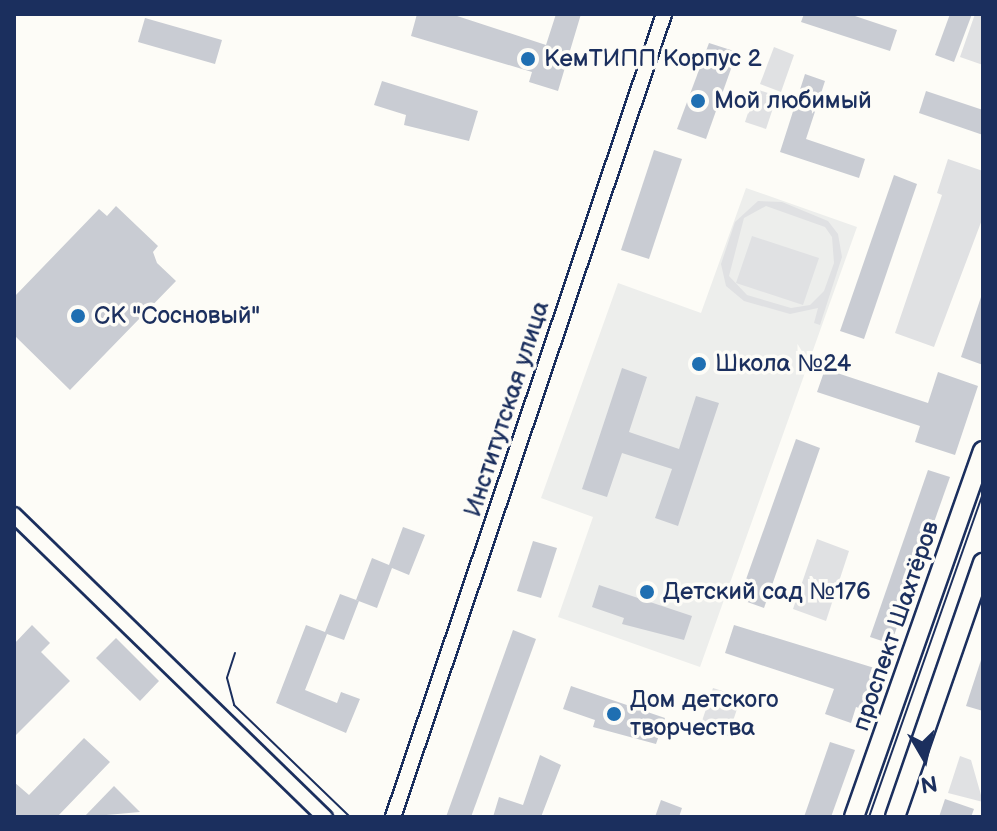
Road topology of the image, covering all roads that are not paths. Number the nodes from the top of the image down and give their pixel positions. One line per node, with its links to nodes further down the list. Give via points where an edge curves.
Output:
1 (664, 14): 6 (street, Институтская улица)
2 (983, 451): 7 (main road, проспект Шахтёров)
3 (14, 515): 5 (street)
4 (983, 563): 8 (main road)
5 (325, 817)
6 (393, 817)
7 (854, 817)
8 (895, 817)

